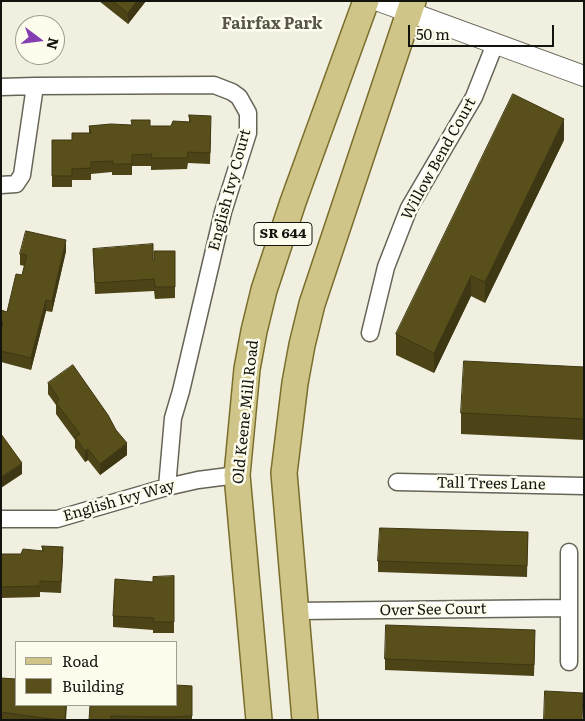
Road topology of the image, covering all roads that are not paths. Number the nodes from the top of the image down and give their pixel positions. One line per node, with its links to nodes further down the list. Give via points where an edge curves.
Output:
1 (366, 1): 10 (main road, Old Keene Mill Road / SR 644, via 264,290 247,369)
2 (379, 1): 3 (street)
3 (412, 7): 4 (street); 17 (main road, SR 644, via 312,304 302,345 284,473)
4 (495, 44): 5 (street); 9 (street, Willow Bend Court, via 474,97 409,208 386,267)
5 (584, 76)
6 (35, 86): 7 (street, English Ivy Court); 8 (street, via 22,175 16,184); 13 (street, English Ivy Court, via 214,85 239,97 248,113 248,133 222,212 182,391 173,418)
7 (1, 87)
8 (1, 185)
9 (370, 333)
10 (237, 475): 13 (street, English Ivy Way); 19 (main road, Old Keene Mill Road / SR 644)
11 (397, 482): 12 (street, Tall Trees Lane)
12 (584, 486)
13 (167, 487): 14 (street, English Ivy Way, via 57,519)
14 (1, 519)
15 (569, 552): 16 (street)
16 (569, 608): 17 (street, Over See Court); 18 (street)
17 (296, 611): 20 (main road, SR 644)
18 (569, 662)
19 (259, 720)
20 (305, 720)

